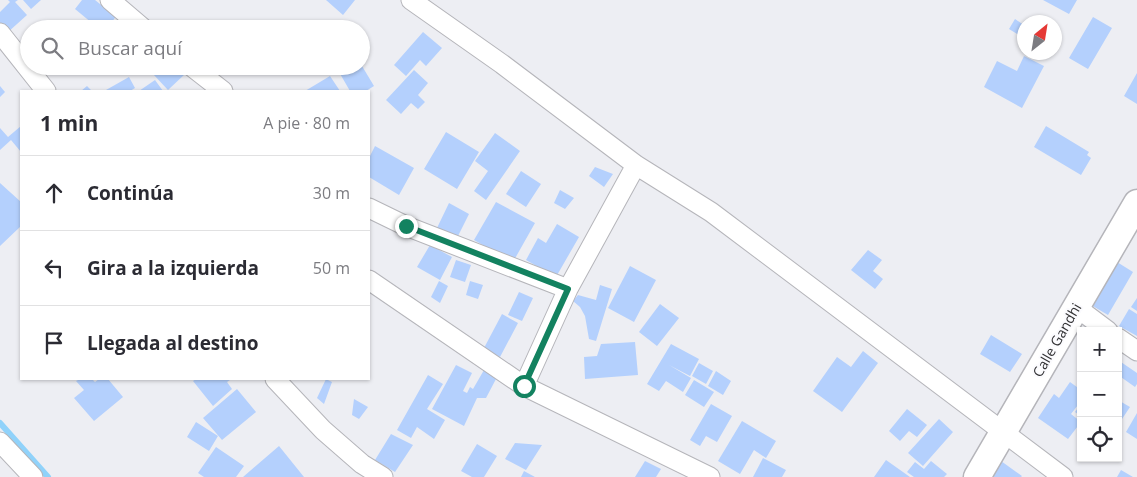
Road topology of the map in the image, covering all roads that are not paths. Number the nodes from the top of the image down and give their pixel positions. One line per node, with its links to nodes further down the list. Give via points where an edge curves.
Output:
1 (110, 0): 3 (street)
2 (411, 0): 10 (street)
3 (133, 20)
4 (0, 34): 5 (street)
5 (20, 59)
6 (33, 75): 8 (street)
7 (201, 75): 9 (street)
8 (45, 90)
9 (217, 90)
10 (636, 165): 14 (street); 21 (street, via 711,212)
11 (1137, 203): 15 (main road, Calle Gandhi)
12 (370, 208): 14 (street, via 406,226)
13 (370, 281): 20 (street)
14 (568, 289): 20 (street)
15 (1076, 307): 16 (street); 21 (main road, Calle Gandhi)
16 (1103, 327)
17 (1122, 341): 18 (street)
18 (1137, 351)
19 (276, 380): 24 (street, via 323,430 362,464)
20 (524, 386): 25 (street)
21 (1004, 432): 26 (main road, Calle Gandhi); 27 (street)
22 (0, 442): 23 (street)
23 (32, 477)
24 (383, 477)
25 (710, 477)
26 (977, 477)
27 (1063, 477)

